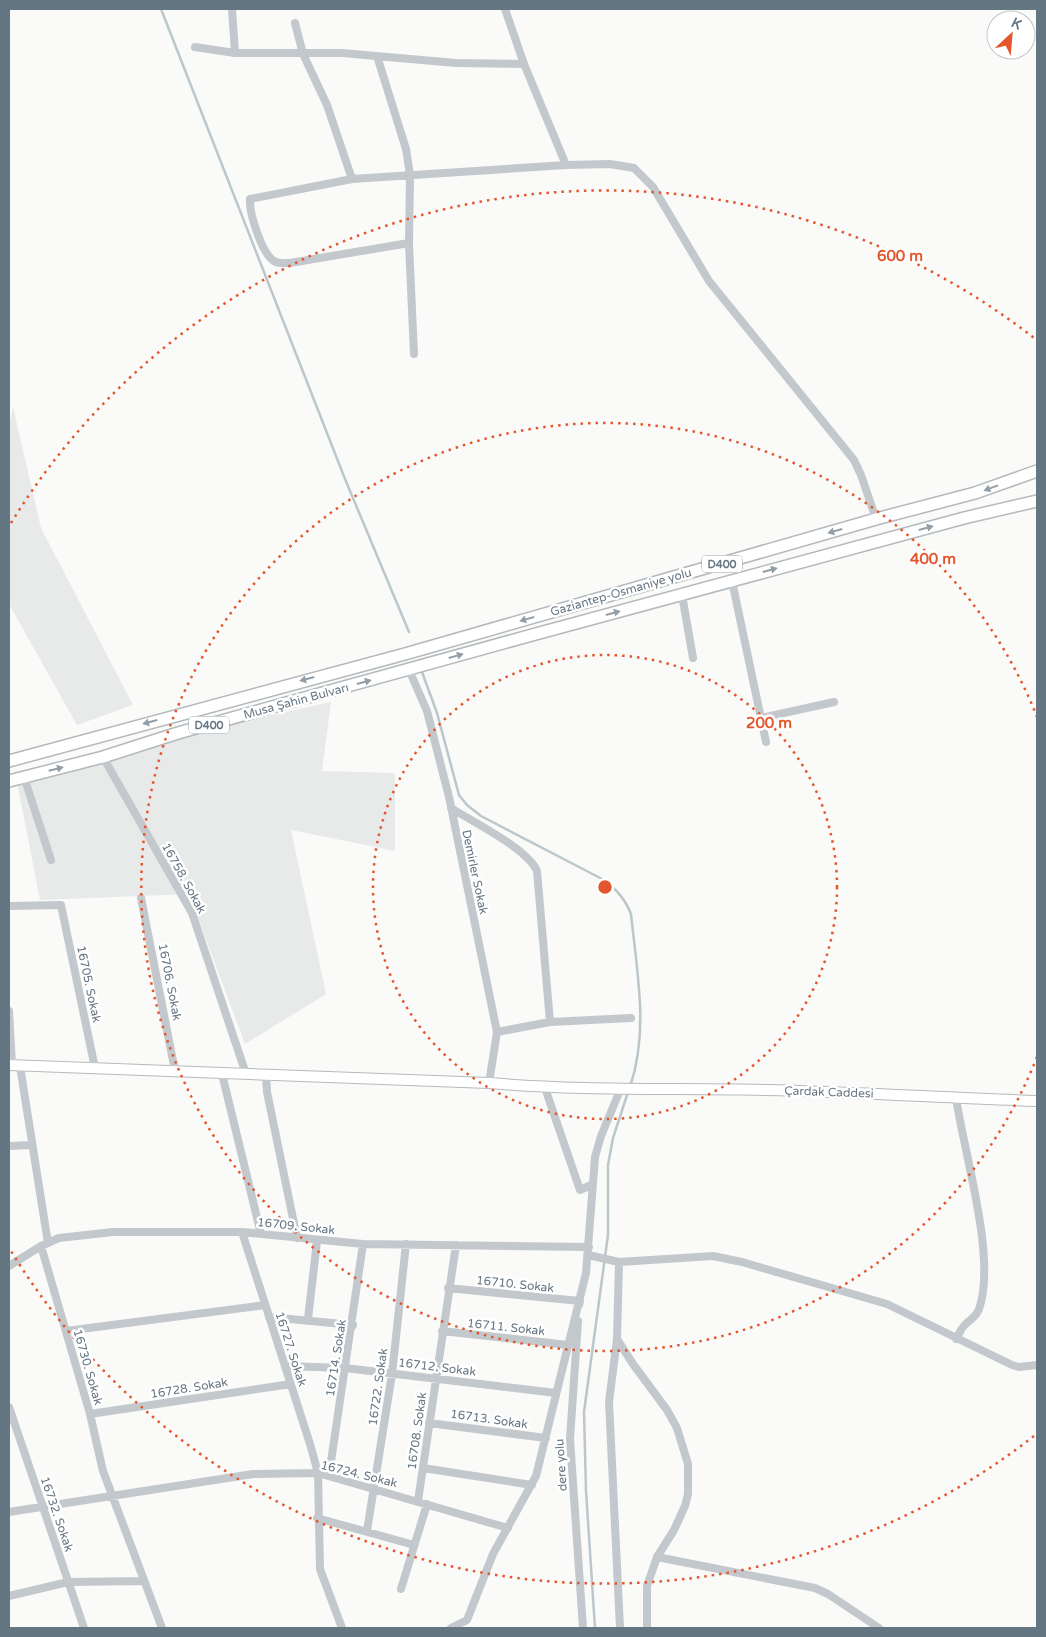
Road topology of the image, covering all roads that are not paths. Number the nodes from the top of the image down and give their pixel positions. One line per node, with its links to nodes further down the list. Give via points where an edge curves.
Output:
1 (232, 9): 5 (street)
2 (505, 9): 8 (street)
3 (295, 23): 6 (street)
4 (195, 47): 5 (street)
5 (234, 52): 6 (street)
6 (303, 54): 7 (street); 11 (street, via 327,105)
7 (377, 56): 8 (street, via 456,63); 10 (street, via 406,149)
8 (524, 64): 9 (street)
9 (566, 165): 10 (street); 16 (street, via 610,164 634,168 642,174 709,281 854,460)
10 (410, 174): 11 (street); 12 (street)
11 (352, 179): 12 (street, via 250,199 249,210 268,256 276,262 290,263)
12 (409, 243): 13 (street)
13 (414, 354)
14 (1037, 471): 16 (highway, Gaziantep-Osmaniye yolu / D400, one-way to 16, via 975,493)
15 (1037, 501): 17 (highway, Gaziantep-Osmaniye yolu / D400, one-way to 15)
16 (876, 519): 19 (highway, Gaziantep-Osmaniye yolu / D400, one-way to 19)
17 (732, 581): 18 (highway, Gaziantep-Osmaniye yolu / D400); 23 (street)
18 (682, 594): 20 (street); 21 (highway, Gaziantep-Osmaniye yolu / D400, one-way to 18)
19 (405, 654): 26 (highway, Musa Şahin Bulvarı / D400, one-way to 26)
20 (693, 658)
21 (409, 670): 25 (highway, Musa Şahin Bulvarı / D400, one-way to 21, via 178,733); 29 (street, Demirler Sokak, via 427,711)
22 (834, 702): 23 (street)
23 (761, 718): 24 (street)
24 (766, 742)
25 (103, 757): 27 (highway, Musa Şahin Bulvarı / D400, one-way to 25); 41 (street, 16758. Sokak, via 190,908)
26 (9, 761)
27 (24, 777): 28 (highway, Musa Şahin Bulvarı / D400); 30 (street)
28 (9, 781)
29 (451, 808): 35 (street, via 533,862 537,871); 36 (street, Demirler Sokak)
30 (51, 860)
31 (141, 898): 39 (street, 16706. Sokak)
32 (9, 906): 38 (street, 16705. Sokak, via 61,905)
33 (9, 1011): 37 (street, 16730. Sokak)
34 (631, 1018): 35 (street)
35 (550, 1022): 36 (street)
36 (496, 1032): 43 (street, Demirler Sokak)
37 (14, 1065): 38 (main road, Çardak Caddesi); 49 (street, 16730. Sokak)
38 (95, 1068): 39 (main road, Çardak Caddesi)
39 (175, 1071): 40 (main road, Çardak Caddesi)
40 (222, 1074): 41 (main road, Çardak Caddesi); 52 (street)
41 (246, 1074): 42 (main road, Çardak Caddesi)
42 (266, 1075): 43 (main road, Çardak Caddesi); 53 (street)
43 (489, 1084): 44 (main road, Çardak Caddesi)
44 (545, 1088): 45 (main road, Çardak Caddesi); 50 (street, via 580,1190)
45 (624, 1088): 46 (main road, Çardak Caddesi); 50 (street, via 601,1136)
46 (956, 1098): 47 (main road, Çardak Caddesi); 71 (street, via 980,1224 984,1276 980,1308)
47 (1037, 1101)
48 (9, 1146): 49 (street)
49 (32, 1146): 55 (street, 16730. Sokak)
50 (592, 1186): 59 (street)
51 (242, 1232): 52 (street, 16709. Sokak); 55 (street, 16709. Sokak, via 113,1232 71,1236); 64 (street, 16727. Sokak)
52 (261, 1234): 53 (street, 16709. Sokak)
53 (297, 1238): 54 (street, 16709. Sokak)
54 (317, 1241): 56 (street, 16709. Sokak); 66 (street)
55 (45, 1244): 61 (street, 16709. Sokak); 68 (street, 16730. Sokak)
56 (363, 1244): 57 (street, 16709. Sokak); 67 (street, 16714. Sokak)
57 (406, 1244): 58 (street, 16709. Sokak); 76 (street, 16722. Sokak)
58 (456, 1245): 59 (street, 16709. Sokak); 62 (street, 16708. Sokak)
59 (589, 1251): 60 (street, 16709. Sokak); 63 (street)
60 (616, 1261): 70 (street); 71 (street, 16709. Sokak, via 724,1257 866,1296)
61 (9, 1266)
62 (448, 1288): 63 (street, 16710. Sokak); 69 (street, 16708. Sokak)
63 (580, 1301): 72 (street); 107 (street, dere yolu, via 570,1439)
64 (265, 1305): 65 (street, 16727. Sokak); 68 (street)
65 (269, 1317): 66 (street); 74 (street, 16727. Sokak)
66 (308, 1319): 67 (street)
67 (353, 1325): 75 (street, 16714. Sokak)
68 (66, 1331): 81 (street, 16730. Sokak)
69 (442, 1332): 72 (street, 16711. Sokak); 77 (street, 16708. Sokak)
70 (617, 1339): 98 (street, via 667,1410 677,1428 688,1464 685,1506); 108 (street, via 609,1402)
71 (956, 1339): 73 (street, 16709. Sokak, via 1012,1365)
72 (568, 1345): 79 (street)
73 (1037, 1365)
74 (285, 1366): 75 (street, 16712. Sokak); 78 (street, 16727. Sokak)
75 (345, 1368): 76 (street, 16712. Sokak); 86 (street, 16714. Sokak)
76 (392, 1374): 77 (street, 16712. Sokak); 88 (street, 16722. Sokak)
77 (436, 1379): 79 (street, 16712. Sokak); 82 (street, 16708. Sokak)
78 (291, 1384): 81 (street, 16728. Sokak); 85 (street, 16727. Sokak)
79 (556, 1393): 83 (street)
80 (9, 1407): 92 (street, 16732. Sokak)
81 (90, 1414): 89 (street, 16730. Sokak)
82 (429, 1423): 83 (street, 16713. Sokak); 84 (street, 16708. Sokak)
83 (546, 1438): 87 (street)
84 (424, 1468): 87 (street); 90 (street, 16708. Sokak)
85 (318, 1473): 86 (street, 16724. Sokak); 89 (street, 16724. Sokak, via 253,1474); 94 (street, 16727. Sokak)
86 (329, 1475): 88 (street, 16724. Sokak)
87 (532, 1486): 95 (street)
88 (375, 1488): 90 (street, 16724. Sokak); 96 (street, 16722. Sokak)
89 (112, 1495): 92 (street, 16724. Sokak); 99 (street, 16730. Sokak)
90 (418, 1501): 91 (street, 16724. Sokak)
91 (427, 1504): 95 (street, 16724. Sokak); 97 (street)
92 (42, 1506): 93 (street, 16724. Sokak); 100 (street, 16732. Sokak)
93 (9, 1512)
94 (317, 1518): 96 (street); 105 (street, 16727. Sokak, via 320,1569)
95 (508, 1528): 106 (street, via 483,1575 467,1620)
96 (367, 1531): 97 (street)
97 (414, 1545): 101 (street)
98 (657, 1557): 109 (street, via 646,1598); 110 (street, via 815,1588)
99 (144, 1581): 100 (street); 104 (street, 16730. Sokak)
100 (68, 1582): 102 (street); 103 (street, 16732. Sokak)
101 (401, 1589)
102 (9, 1596)
103 (84, 1628)
104 (162, 1628)
105 (342, 1628)
106 (451, 1628)
107 (583, 1628)
108 (620, 1628)
109 (647, 1628)
110 (879, 1628)

